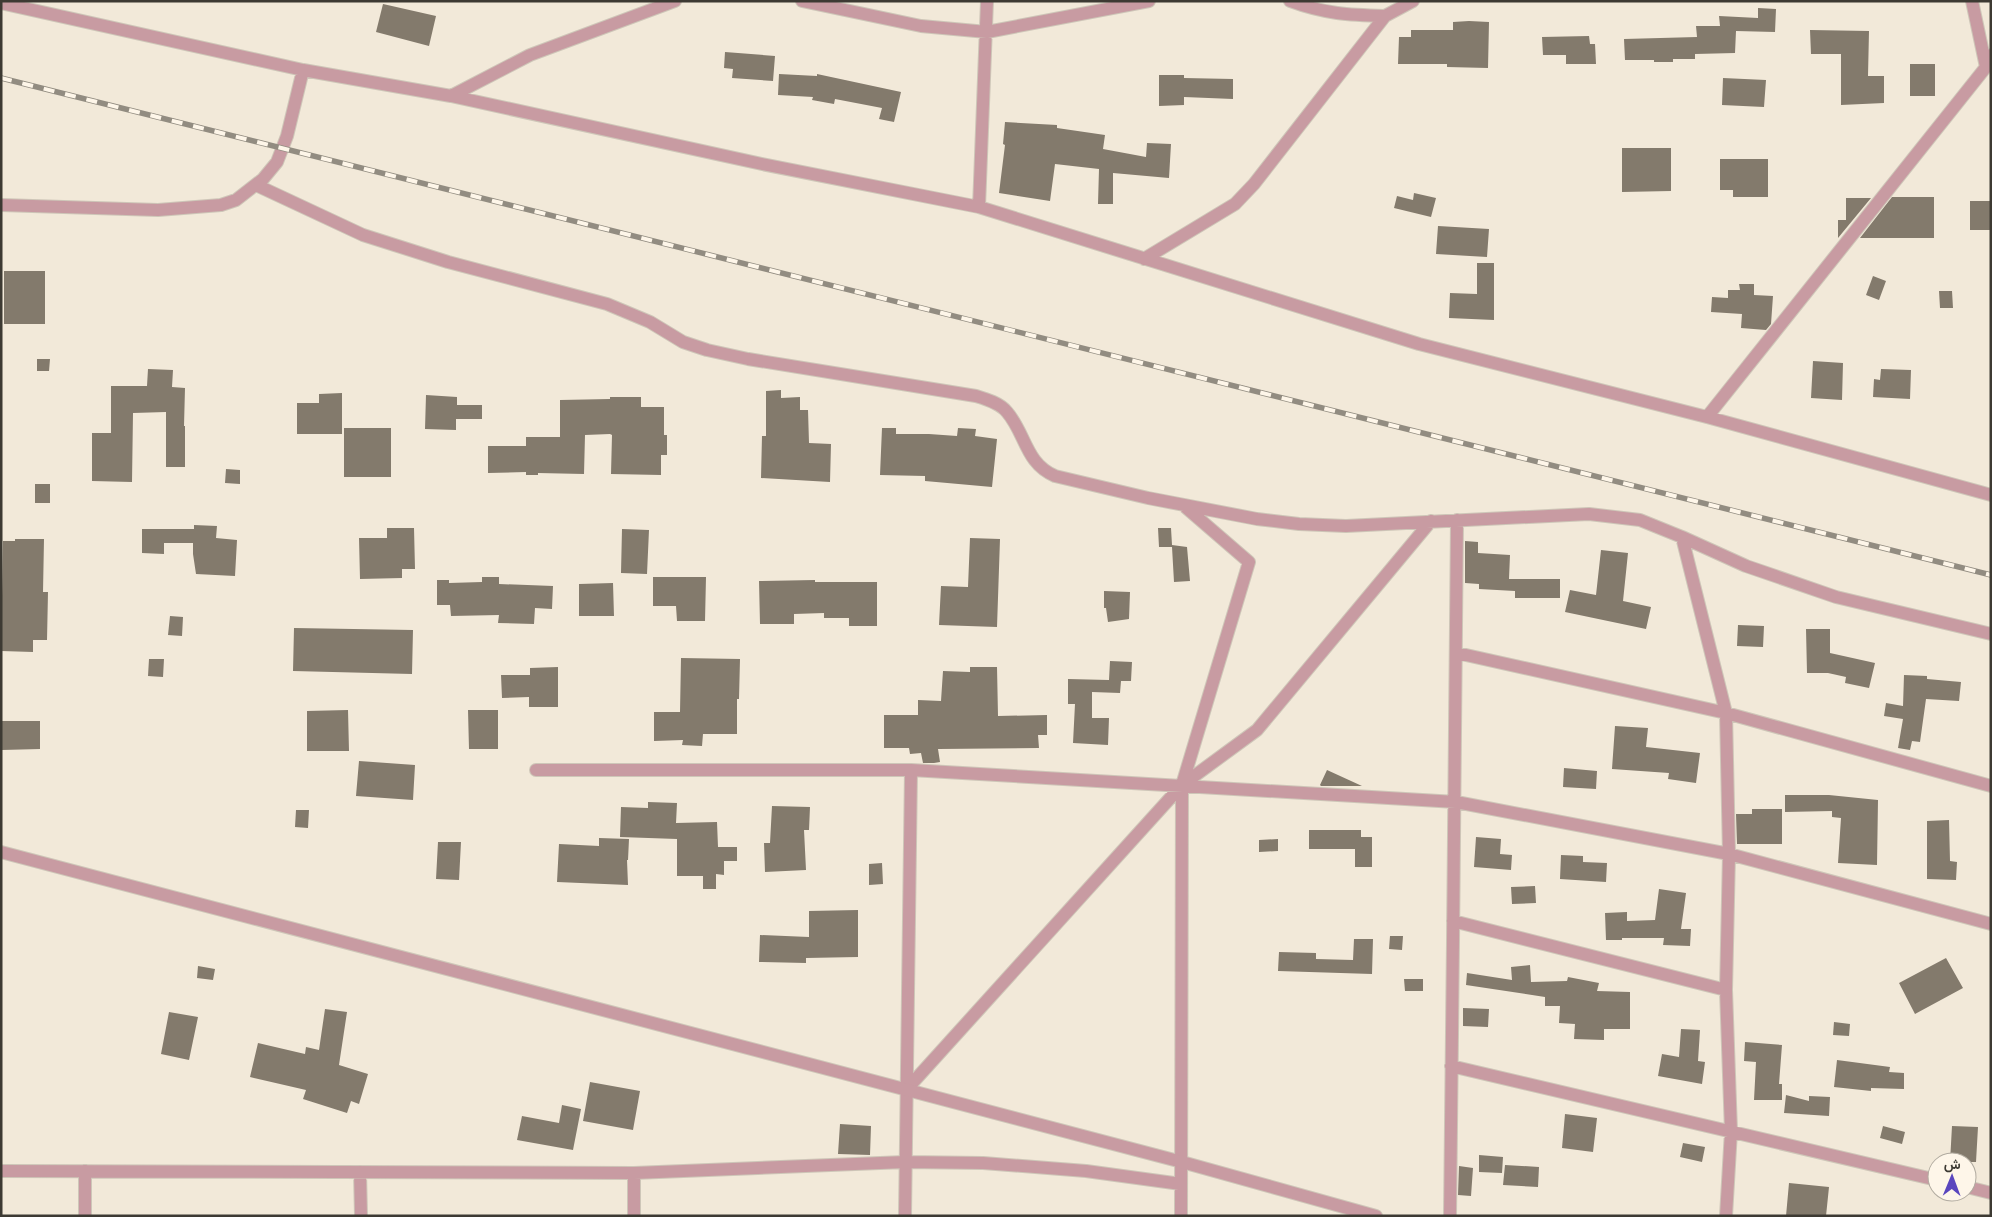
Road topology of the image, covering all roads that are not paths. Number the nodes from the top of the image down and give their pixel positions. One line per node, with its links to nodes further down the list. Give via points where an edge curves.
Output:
1 (675, 1): 14 (street, via 530,55)
2 (802, 1): 10 (street, via 921,26)
3 (987, 1): 10 (street)
4 (1149, 1): 10 (street)
5 (1290, 1): 9 (street, via 1345,16)
6 (1413, 1): 9 (street)
7 (1972, 1): 13 (street)
8 (1, 3): 12 (street)
9 (1385, 16): 18 (street, via 1235,204)
10 (988, 32): 17 (street)
11 (1991, 55): 13 (street)
12 (304, 70): 14 (street); 15 (street, via 277,162)
13 (1988, 70): 19 (street)
14 (451, 96): 17 (street, via 704,152)
15 (256, 186): 16 (street, via 221,206 158,210); 21 (street, via 363,235 448,262 608,304 650,322 683,342 707,350 976,396 1007,411 1034,461 1043,471)
16 (1, 205)
17 (979, 207): 18 (street)
18 (1144, 259): 19 (street, via 1419,344)
19 (1707, 417): 20 (street)
20 (1991, 495)
21 (1182, 504): 23 (street, via 1299,524 1346,526); 30 (street, via 1249,562)
22 (1457, 520): 23 (street); 24 (street, via 1589,514 1640,520); 26 (street)
23 (1431, 521): 30 (street, via 1257,730)
24 (1682, 536): 25 (street, via 1746,566 1836,597); 27 (street)
25 (1991, 634)
26 (1457, 653): 27 (street); 32 (street)
27 (1726, 713): 31 (street); 34 (street)
28 (536, 770): 29 (street)
29 (911, 770): 30 (street); 39 (street)
30 (1182, 785): 32 (street); 39 (street); 42 (street)
31 (1991, 786)
32 (1456, 802): 34 (street); 35 (street)
33 (1, 852): 39 (street)
34 (1729, 854): 36 (street); 37 (street)
35 (1453, 921): 37 (street); 38 (street)
36 (1991, 924)
37 (1726, 990): 40 (street)
38 (1451, 1066): 40 (street); 57 (street)
39 (906, 1090): 41 (street); 42 (street)
40 (1730, 1131): 47 (street); 58 (street)
41 (905, 1162): 46 (street); 48 (street, via 983,1163 1086,1171); 54 (street)
42 (1182, 1162): 48 (street); 56 (street)
43 (1, 1171): 44 (street)
44 (85, 1171): 45 (street); 51 (street)
45 (360, 1172): 46 (street); 52 (street)
46 (634, 1173): 53 (street)
47 (1927, 1178)
48 (1181, 1184): 55 (street)
49 (1977, 1190): 50 (street)
50 (1991, 1193)
51 (85, 1216)
52 (360, 1216)
53 (634, 1216)
54 (905, 1216)
55 (1181, 1216)
56 (1376, 1216)
57 (1450, 1216)
58 (1726, 1216)

